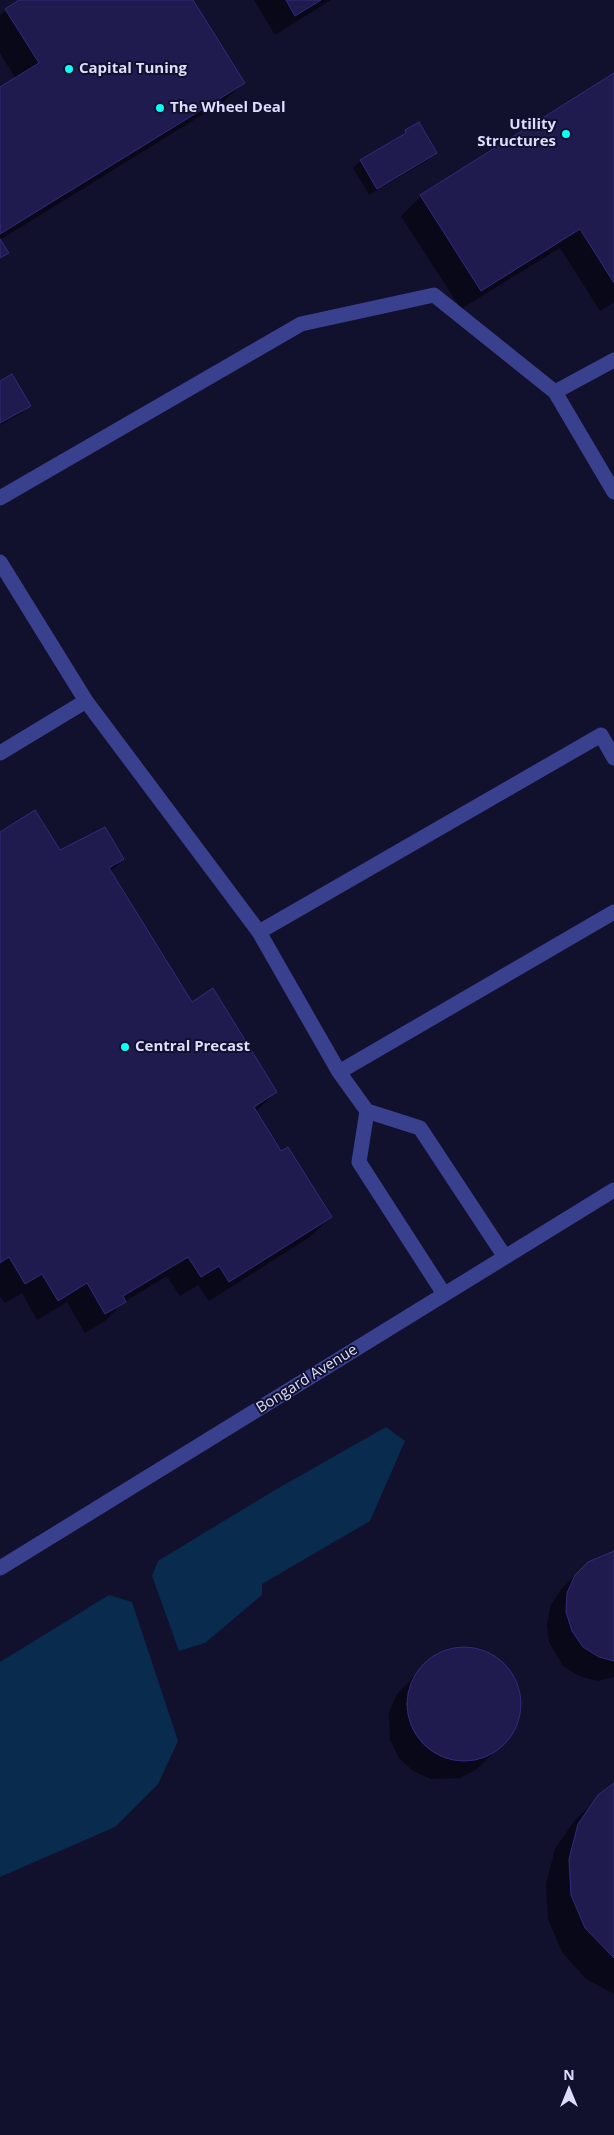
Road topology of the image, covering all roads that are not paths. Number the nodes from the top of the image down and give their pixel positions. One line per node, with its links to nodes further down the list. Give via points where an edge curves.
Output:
1 (614, 360): 2 (street)
2 (555, 392): 3 (street); 4 (street, via 434,294 301,324)
3 (614, 492)
4 (0, 498)
5 (0, 562): 6 (street)
6 (86, 701): 7 (street); 10 (street)
7 (0, 753)
8 (614, 758): 10 (street, via 601,735)
9 (614, 912): 11 (street)
10 (259, 932): 11 (street)
11 (339, 1072): 12 (street)
12 (367, 1110): 14 (street, via 420,1128); 15 (street, via 359,1162)
13 (614, 1190): 14 (street, Bongard Avenue)
14 (505, 1257): 15 (street, Bongard Avenue)
15 (444, 1294): 16 (street, Bongard Avenue)
16 (0, 1568)

